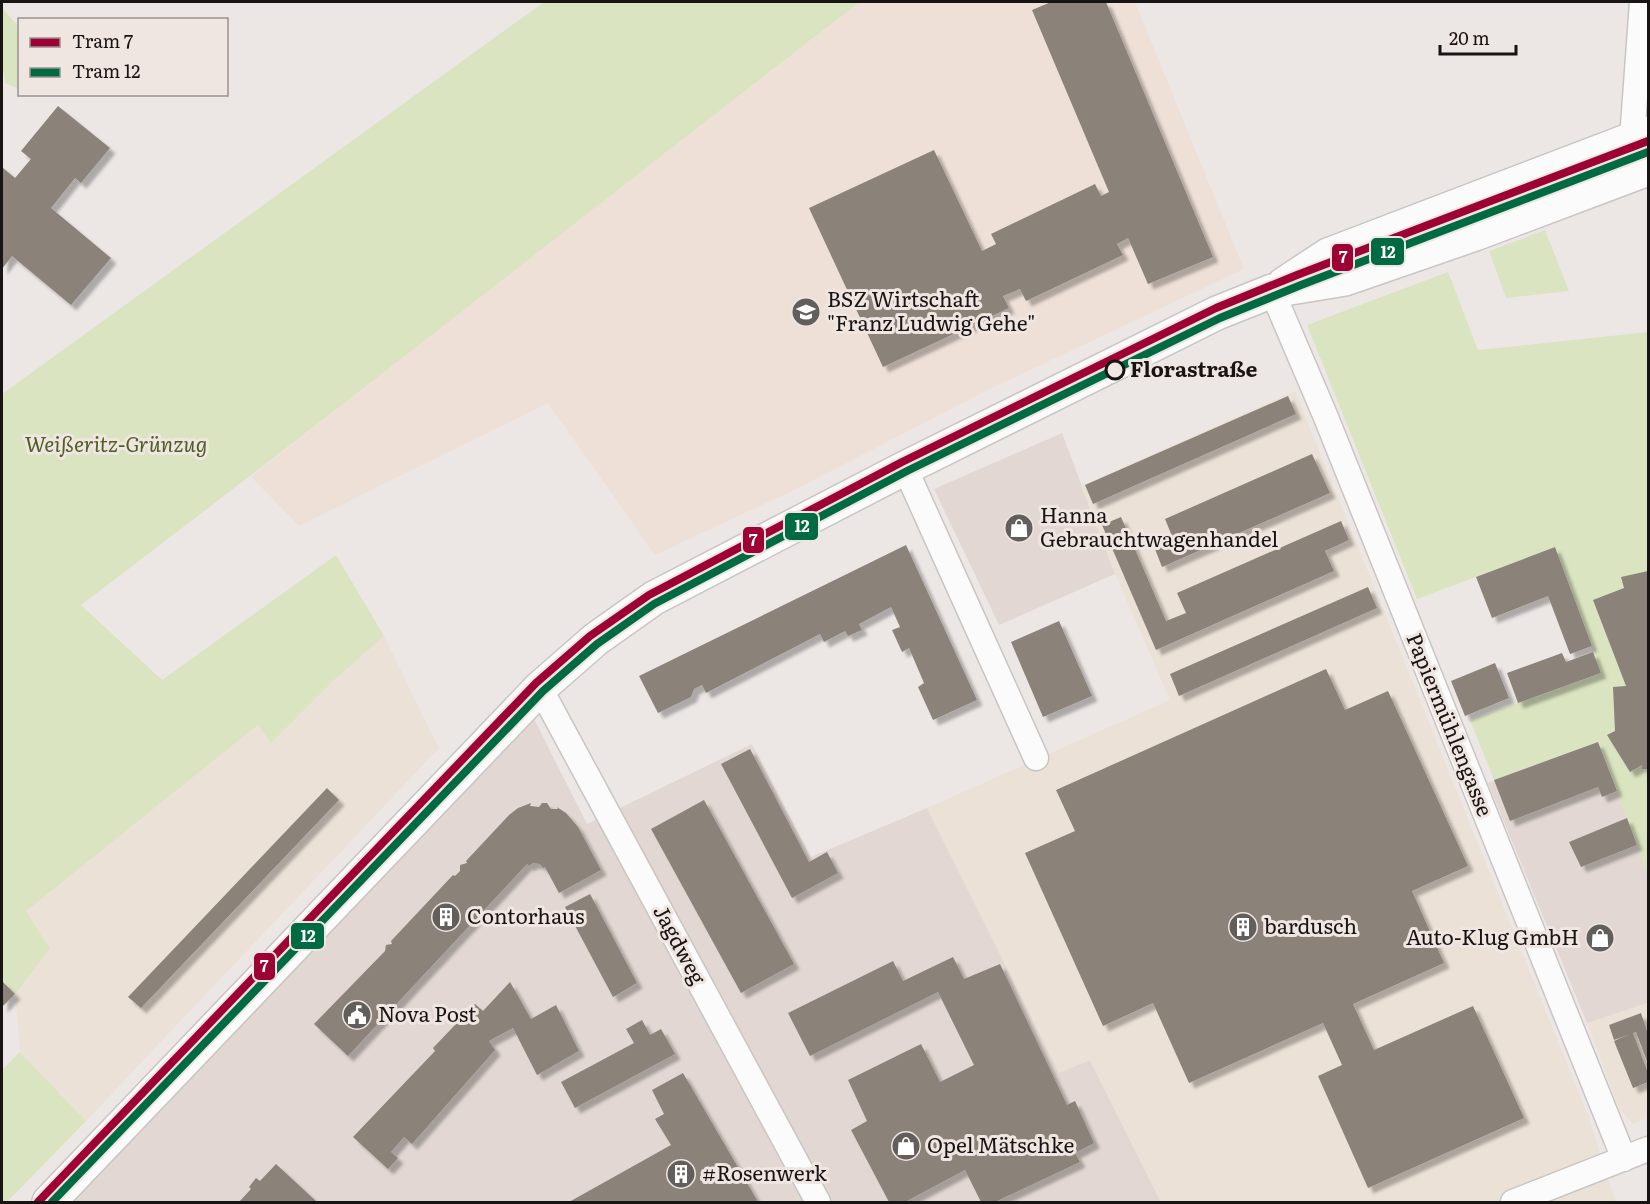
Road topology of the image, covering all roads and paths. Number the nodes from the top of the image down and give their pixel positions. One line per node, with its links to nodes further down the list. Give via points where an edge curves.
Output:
1 (1642, 2): 2 (street)
2 (1640, 136): 3 (street, via 1631,160); 4 (street, via 1328,255)
3 (1641, 171): 4 (street, via 1345,279)
4 (1272, 291): 5 (street, via 1217,313); 9 (street, Papiermühlengasse)
5 (905, 468): 6 (street, via 654,598 596,639); 7 (street)
6 (540, 688): 10 (street); 11 (street, Jagdweg)
7 (1036, 758)
8 (1648, 1149): 9 (street)
9 (1624, 1159): 12 (street)
10 (49, 1203)
11 (818, 1203)
12 (1513, 1203)

